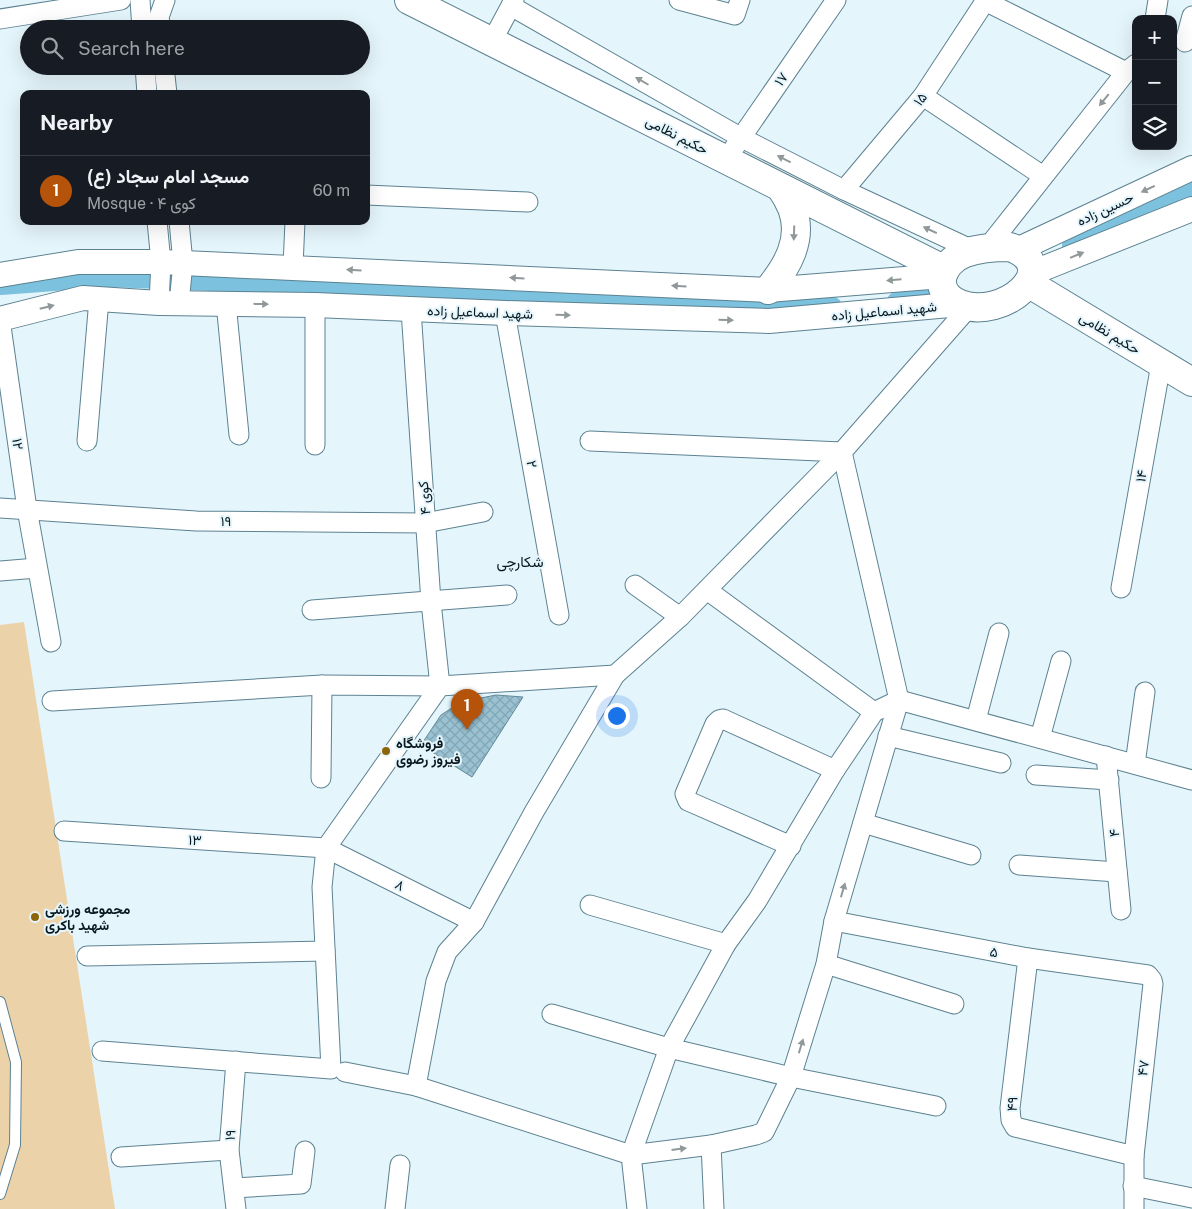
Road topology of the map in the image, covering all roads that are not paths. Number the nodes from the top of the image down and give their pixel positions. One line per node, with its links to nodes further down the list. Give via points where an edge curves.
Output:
1 (121, 0): 13 (street)
2 (140, 0): 14 (street)
3 (165, 0): 15 (street)
4 (409, 0): 16 (main road, حکیم نظامی)
5 (679, 0): 6 (street, via 735,15)
6 (740, 0)
7 (836, 0): 24 (street, ۱۷)
8 (985, 0): 18 (street); 23 (street, ۱۵)
9 (1158, 0): 11 (street)
10 (512, 3): 16 (street); 24 (street, one-way to 10)
11 (1156, 15)
12 (1192, 16): 17 (street)
13 (0, 19)
14 (141, 20)
15 (160, 20)
16 (492, 42): 24 (main road, حکیم نظامی)
17 (1184, 43)
18 (1131, 68): 26 (street, one-way to 26)
19 (146, 75): 21 (street)
20 (165, 75): 22 (street)
21 (147, 90)
22 (167, 90)
23 (923, 96): 26 (street); 28 (street, ۱۵)
24 (734, 149): 27 (main road, حکیم نظامی); 28 (street, one-way to 24)
25 (1192, 168): 36 (street, حسین زاده, one-way to 36)
26 (1043, 176): 35 (street)
27 (781, 188): 39 (main road, حکیم نظامی); 42 (main road, one-way to 42, via 793,210 796,233 784,270)
28 (844, 190): 35 (street, one-way to 28)
29 (370, 195): 30 (street)
30 (528, 202)
31 (1192, 209): 41 (street, one-way to 31)
32 (159, 225): 37 (street)
33 (178, 225): 37 (street)
34 (295, 225): 38 (street)
35 (981, 249): 36 (main road); 39 (main road, via 956,258)
36 (1017, 250): 41 (main road, via 1027,258)
37 (172, 263): 38 (street); 40 (street, via 78,262); 44 (street)
38 (293, 267): 42 (street, one-way to 38)
39 (944, 273): 42 (street, one-way to 42); 47 (main road, via 942,286 948,296)
40 (0, 275)
41 (1030, 278): 47 (main road, via 1016,296 1001,303); 51 (main road, حکیم نظامی)
42 (768, 290)
43 (99, 299): 44 (street, شهید اسماعیل زاده); 50 (street, شهید اسماعیل زاده, one-way to 43, via 83,298); 54 (street)
44 (169, 303): 45 (street, شهید اسماعیل زاده)
45 (226, 303): 46 (street, شهید اسماعیل زاده, one-way to 46); 53 (street)
46 (315, 305): 48 (street, شهید اسماعیل زاده); 56 (street)
47 (966, 305): 49 (street, شهید اسماعیل زاده, one-way to 47, via 770,321); 57 (street)
48 (411, 310): 49 (street, شهید اسماعیل زاده); 61 (street, کوی ۴)
49 (505, 313): 70 (street, ۲)
50 (0, 319): 59 (street, ۱۲)
51 (1161, 364): 52 (main road, حکیم نظامی); 65 (street, ۱۴)
52 (1192, 382)
53 (239, 435)
54 (87, 441)
55 (590, 441): 57 (street)
56 (315, 445)
57 (842, 452): 66 (street); 79 (street)
58 (0, 508): 59 (street, ۱۹)
59 (27, 509): 61 (street, ۱۹, via 196,521); 62 (street, ۱۲)
60 (483, 512): 61 (street, ۱۹)
61 (425, 523): 68 (street, کوی ۴)
62 (37, 568): 63 (street); 73 (street, ۱۲)
63 (0, 571)
64 (635, 585): 71 (street)
65 (1121, 588)
66 (707, 590): 71 (street); 81 (street)
67 (507, 595): 68 (street)
68 (431, 602): 69 (street); 77 (street, کوی ۴)
69 (312, 610)
70 (559, 615)
71 (680, 617): 75 (street)
72 (999, 633): 82 (street)
73 (51, 642)
74 (1061, 661): 84 (street)
75 (615, 675): 77 (street); 103 (street)
76 (322, 685): 77 (street); 80 (street); 90 (street)
77 (440, 686): 96 (street)
78 (1145, 692): 87 (street)
79 (899, 700): 81 (street); 82 (street); 83 (street)
80 (52, 701)
81 (874, 712): 88 (street)
82 (976, 720): 84 (street)
83 (888, 736): 86 (street); 93 (street)
84 (1040, 738): 85 (street)
85 (1106, 756): 87 (street); 91 (street, ۴)
86 (1001, 763)
87 (1134, 764): 92 (street)
88 (835, 770): 95 (street); 95 (street, via 723,719 716,724 685,794 688,801)
89 (1036, 775): 91 (street)
90 (321, 778)
91 (1109, 780): 99 (street, ۴)
92 (1192, 780)
93 (863, 823): 97 (street); 102 (street, one-way to 93)
94 (64, 831): 96 (street, ۱۳)
95 (790, 846): 104 (street)
96 (326, 848): 103 (street, ۸); 105 (street, via 322,887)
97 (971, 855)
98 (1019, 865): 99 (street)
99 (1117, 872): 101 (street, ۴)
100 (590, 905): 104 (street)
101 (1121, 910)
102 (834, 921): 107 (street, ۵); 108 (street)
103 (474, 922): 118 (street, via 447,952 436,981)
104 (726, 944): 113 (street)
105 (325, 952): 106 (street); 115 (street, via 331,1069)
106 (87, 956)
107 (1028, 958): 109 (street, ۵, via 1148,975); 124 (street, ۴۹, via 1011,1120 1015,1127)
108 (826, 964): 111 (street); 117 (street, one-way to 108)
109 (1152, 980): 124 (street, ۴۷)
110 (0, 1002): 129 (lane, via 16,1062 15,1145)
111 (954, 1004)
112 (552, 1014): 113 (street)
113 (669, 1048): 117 (street); 123 (street)
114 (102, 1050): 115 (street)
115 (236, 1061): 121 (street, ۱۹)
116 (345, 1072): 118 (street)
117 (791, 1076): 119 (street); 120 (street, via 764,1132)
118 (416, 1086): 123 (street)
119 (936, 1106)
120 (711, 1145): 123 (street, one-way to 120); 134 (street)
121 (229, 1150): 125 (street); 128 (street, ۱۹)
122 (305, 1151): 128 (street, via 301,1184)
123 (631, 1155): 133 (street)
124 (1134, 1156): 127 (street, ۴۷)
125 (121, 1157)
126 (400, 1165): 132 (street)
127 (1133, 1186): 130 (street); 135 (street, ۴۷)
128 (234, 1188): 131 (street, ۱۹)
129 (0, 1194)
130 (1192, 1198)
131 (236, 1209)
132 (395, 1209)
133 (637, 1209)
134 (714, 1209)
135 (1134, 1209)

